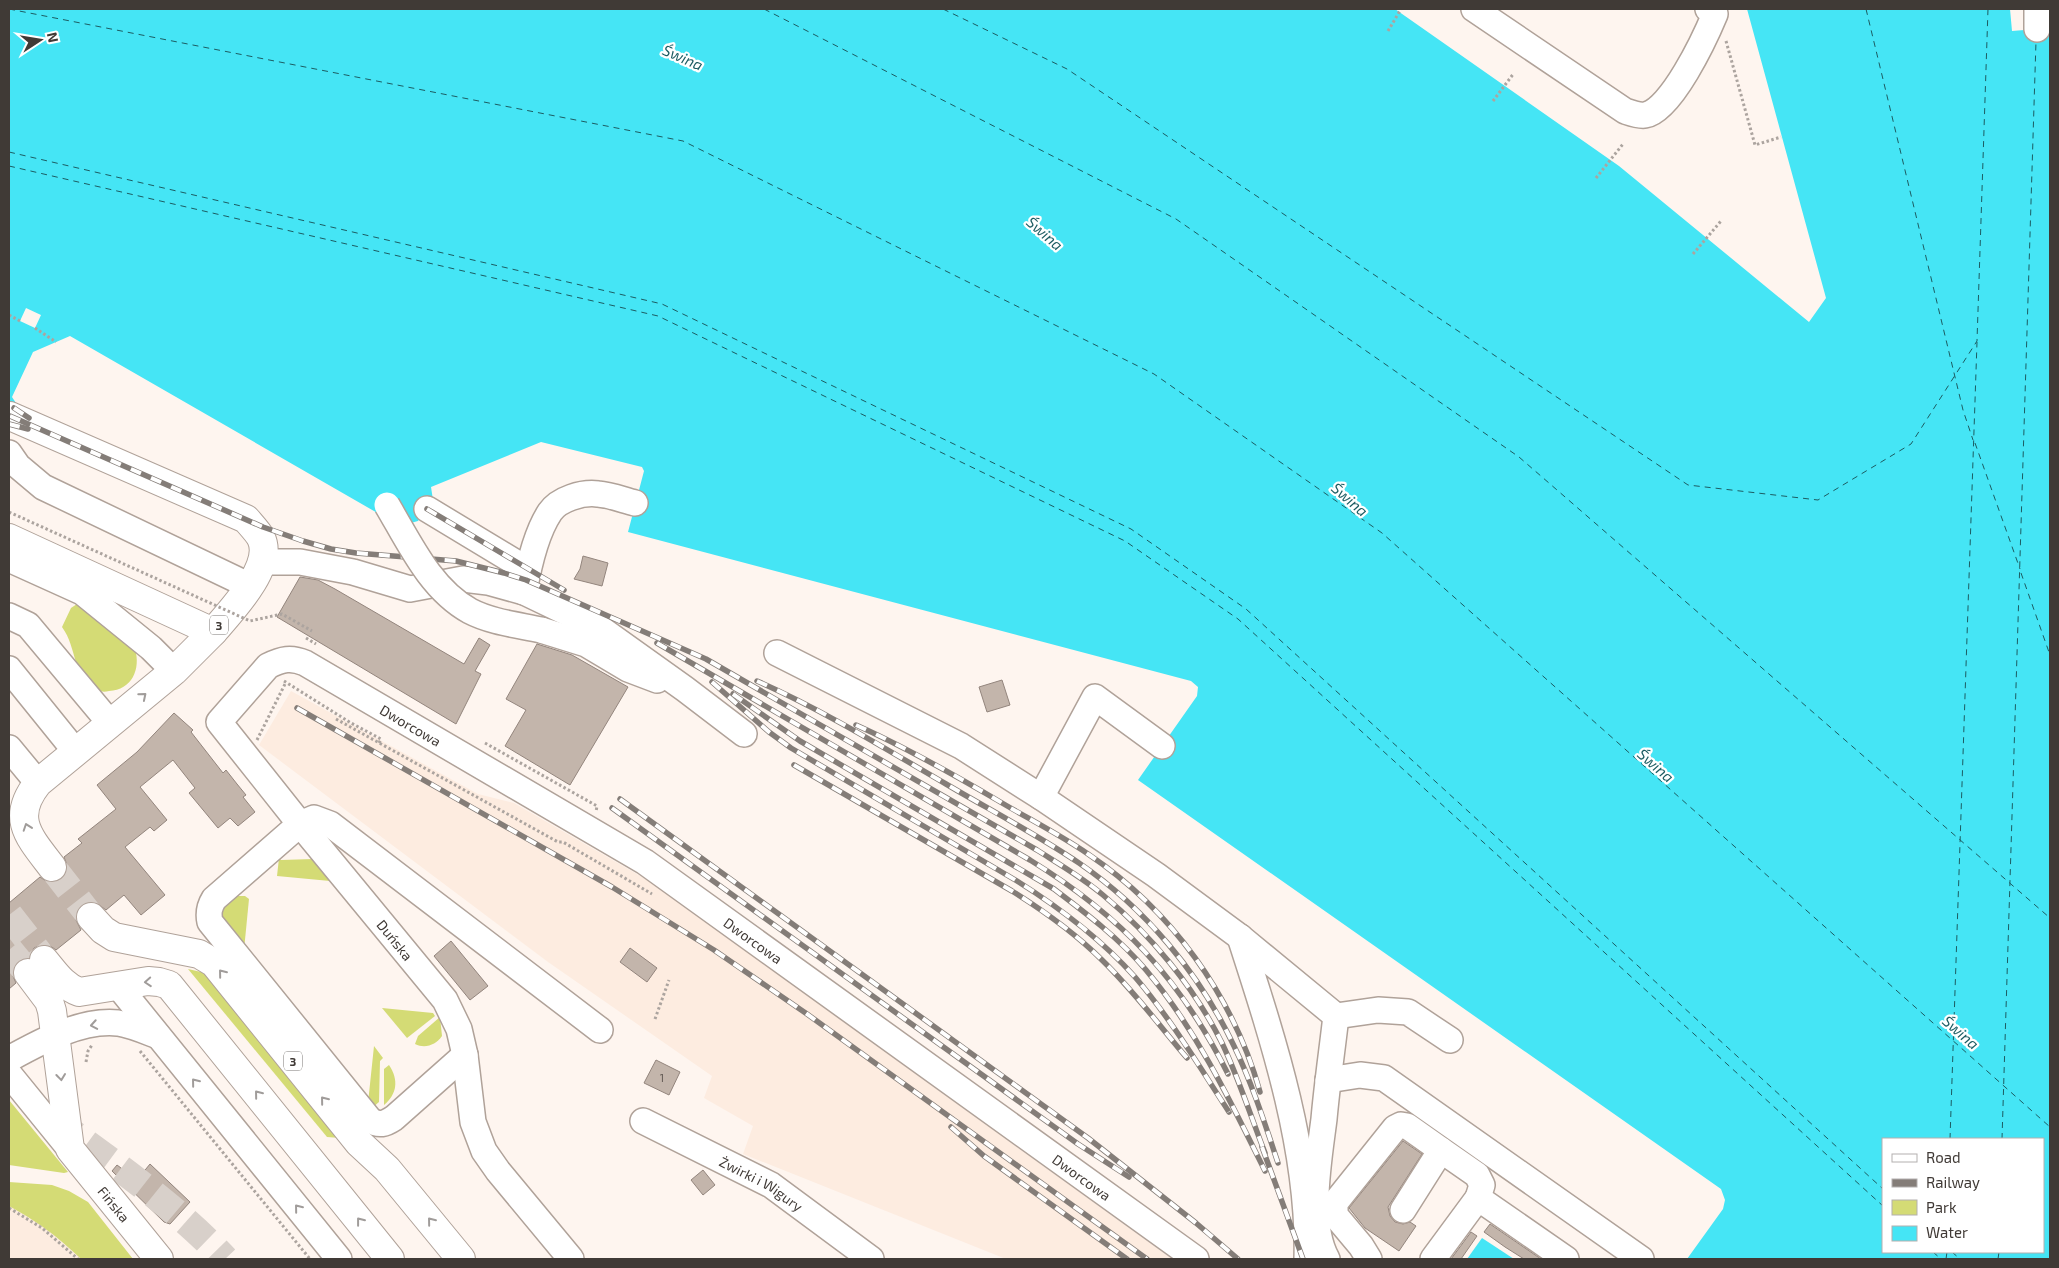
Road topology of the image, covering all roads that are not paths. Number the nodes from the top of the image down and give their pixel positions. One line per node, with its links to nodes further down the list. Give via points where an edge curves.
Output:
1 (1474, 9): 2 (street, via 1625,111 1644,115 1660,108 1671,96 1700,48)
2 (1711, 11)
3 (10, 416): 10 (highway, via 246,519 262,539)
4 (9, 453): 12 (street, via 18,466 43,487)
5 (636, 503): 11 (street, via 597,493 569,497 550,511)
6 (387, 506): 20 (street, bridge, via 425,570 470,610 586,644 641,675)
7 (427, 509): 11 (street)
8 (9, 538): 15 (highway, 3)
9 (9, 559): 18 (street, via 82,592)
10 (263, 562): 11 (street, via 309,563 410,589 463,579); 12 (highway, 3)
11 (526, 581): 20 (street, via 601,628)
12 (250, 586): 15 (highway, 3)
13 (9, 601): 14 (street)
14 (19, 621): 21 (street)
15 (213, 632): 18 (highway, 3)
16 (777, 653): 27 (street, via 961,746)
17 (9, 669): 25 (street)
18 (174, 671): 21 (highway, 3, one-way to 18)
19 (285, 674): 28 (street, Duńska, via 268,666 219,722); 54 (street, Dworcowa, via 305,663 645,862)
20 (685, 689): 22 (street)
21 (110, 723): 25 (highway, 3)
22 (744, 734)
23 (1162, 746): 27 (street, via 1095,697)
24 (9, 748): 26 (street)
25 (76, 752): 26 (highway, 3)
26 (38, 783): 29 (highway, 3, one-way to 26, via 24,822 27,799)
27 (1041, 797): 31 (street)
28 (300, 824): 36 (street, via 314,818 330,824); 39 (street, Duńska, via 445,1000); 39 (street, via 214,899 208,915 210,922 366,1116 376,1124 386,1124 394,1118)
29 (52, 867)
30 (91, 916): 51 (highway, 3, one-way to 30, via 387,1169 359,1143 214,963 199,954 114,937)
31 (1240, 937): 34 (street); 55 (street, via 1275,1051 1295,1140 1304,1197)
32 (119, 987): 33 (highway); 38 (street); 50 (highway, one-way to 32, via 168,985 148,981)
33 (79, 992): 35 (highway, via 64,999); 35 (highway, via 36,967)
34 (1336, 1016): 37 (street, via 1378,1010 1408,1012); 42 (street)
35 (54, 1022): 38 (street, one-way to 35, via 117,1023); 40 (street); 44 (highway, one-way to 44)
36 (600, 1030)
37 (1450, 1040)
38 (148, 1042): 49 (street, one-way to 38)
39 (465, 1055): 52 (street, Duńska, via 473,1122 484,1151)
40 (9, 1059)
41 (9, 1074): 44 (street, Fińska)
42 (1328, 1080): 56 (street, via 1318,1168 1317,1229); 60 (street, via 1360,1075 1384,1078)
43 (642, 1121): 53 (street, Żwirki i Wigury, via 771,1185)
44 (70, 1149): 48 (highway, Fińska)
45 (1441, 1150): 46 (street, via 1477,1175 1482,1185); 47 (street); 57 (street, via 1407,1126 1395,1128 1336,1203 1335,1215)
46 (1478, 1198): 58 (street); 59 (street)
47 (1403, 1210)
48 (160, 1259)
49 (339, 1259)
50 (390, 1259)
51 (461, 1259)
52 (571, 1259)
53 (871, 1259)
54 (1196, 1259)
55 (1307, 1259)
56 (1327, 1259)
57 (1369, 1259)
58 (1433, 1259)
59 (1566, 1259)
60 (1641, 1259)

